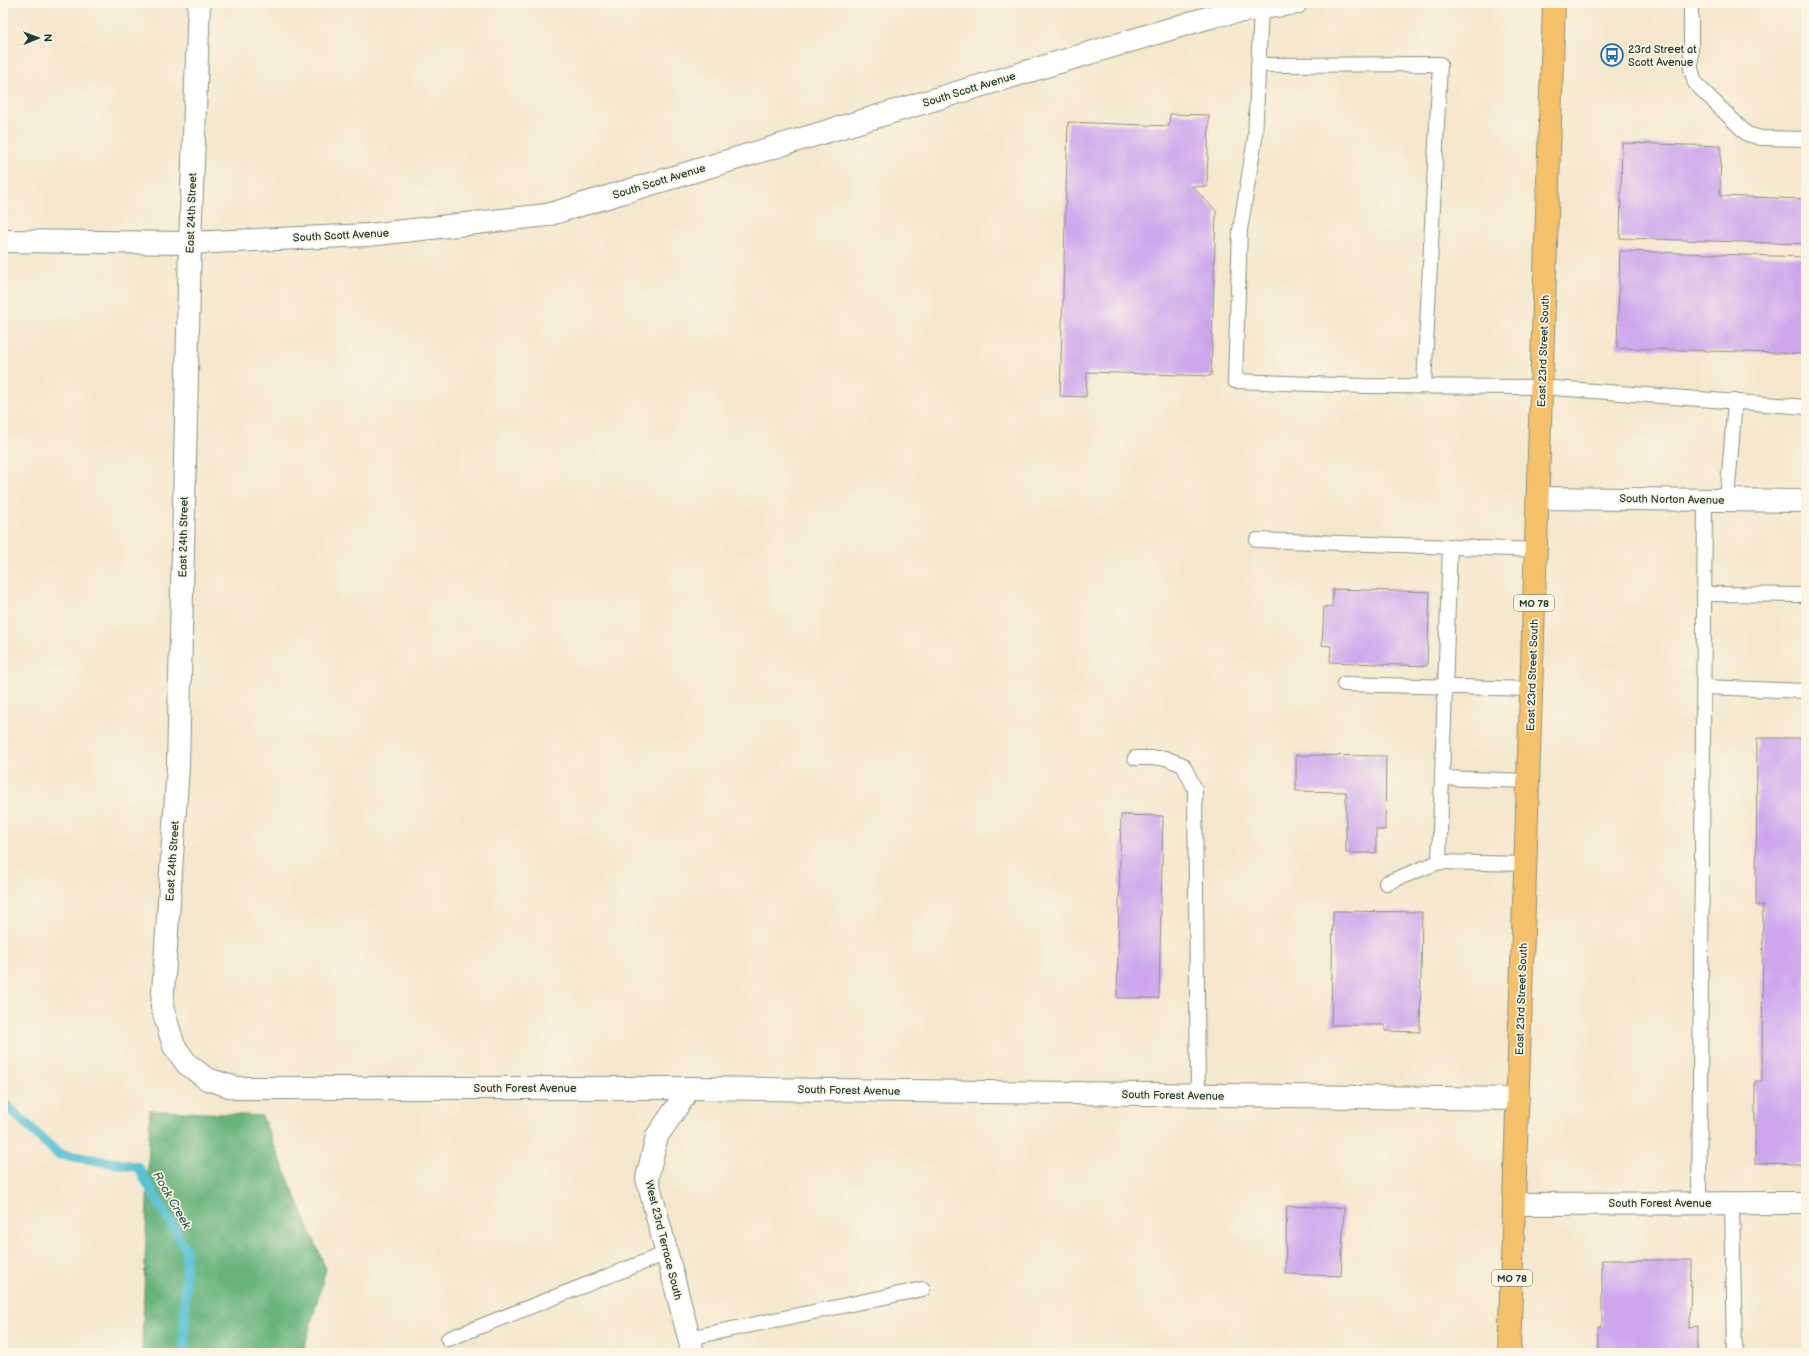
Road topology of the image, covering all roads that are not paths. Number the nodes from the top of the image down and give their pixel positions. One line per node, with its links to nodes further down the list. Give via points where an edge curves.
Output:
1 (199, 3): 9 (street, East 24th Street)
2 (1296, 3): 5 (street, South Scott Avenue)
3 (1554, 3): 11 (main road, East 23rd Street South / MO 78)
4 (1691, 3): 7 (lane, via 1691,69 1695,83 1747,134 1761,138)
5 (1261, 8): 6 (lane); 9 (street, South Scott Avenue, via 1217,15 547,215 368,235)
6 (1258, 65): 10 (lane, via 1440,64); 10 (lane, via 1255,139 1240,230 1235,380)
7 (1806, 139)
8 (3, 241): 9 (street, South Scott Avenue)
9 (190, 243): 34 (street, East 24th Street, via 178,766 162,1006 174,1046)
10 (1424, 386): 11 (lane)
11 (1541, 387): 12 (lane); 14 (main road, East 23rd Street South / MO 78)
12 (1735, 402): 13 (lane); 16 (lane)
13 (1806, 407)
14 (1538, 498): 15 (street, South Norton Avenue); 20 (main road, East 23rd Street South / MO 78)
15 (1705, 499): 16 (street, South Norton Avenue); 21 (lane)
16 (1727, 500): 17 (street, South Norton Avenue)
17 (1806, 501)
18 (1257, 540): 19 (lane)
19 (1450, 546): 20 (lane); 24 (lane)
20 (1536, 550): 26 (main road, East 23rd Street South / MO 78)
21 (1705, 594): 22 (lane); 25 (lane)
22 (1806, 595)
23 (1344, 684): 24 (lane)
24 (1446, 686): 26 (lane); 29 (lane)
25 (1704, 687): 27 (lane); 38 (lane)
26 (1532, 689): 30 (main road, East 23rd Street South / MO 78)
27 (1806, 691)
28 (1135, 758): 36 (lane, via 1164,758 1183,765 1195,789)
29 (1442, 778): 30 (lane); 31 (lane)
30 (1528, 781): 32 (main road, East 23rd Street South / MO 78)
31 (1439, 862): 32 (lane); 33 (lane)
32 (1526, 864): 37 (main road, East 23rd Street South / MO 78)
33 (1386, 883)
34 (187, 1064): 35 (street, South Forest Avenue, via 207,1079 236,1088)
35 (690, 1088): 36 (street, South Forest Avenue); 42 (street, West 23rd Terrace South, via 656,1136 647,1178)
36 (1198, 1095): 37 (street, South Forest Avenue)
37 (1518, 1099): 41 (main road, East 23rd Street South / MO 78)
38 (1699, 1203): 39 (street, South Forest Avenue); 41 (street, South Forest Avenue)
39 (1732, 1203): 40 (street, South Forest Avenue); 47 (lane)
40 (1806, 1203)
41 (1514, 1204): 46 (main road, MO 78)
42 (667, 1253): 44 (lane); 45 (street, West 23rd Terrace South)
43 (923, 1289): 45 (lane)
44 (448, 1339)
45 (691, 1346)
46 (1509, 1353)
47 (1735, 1353)

